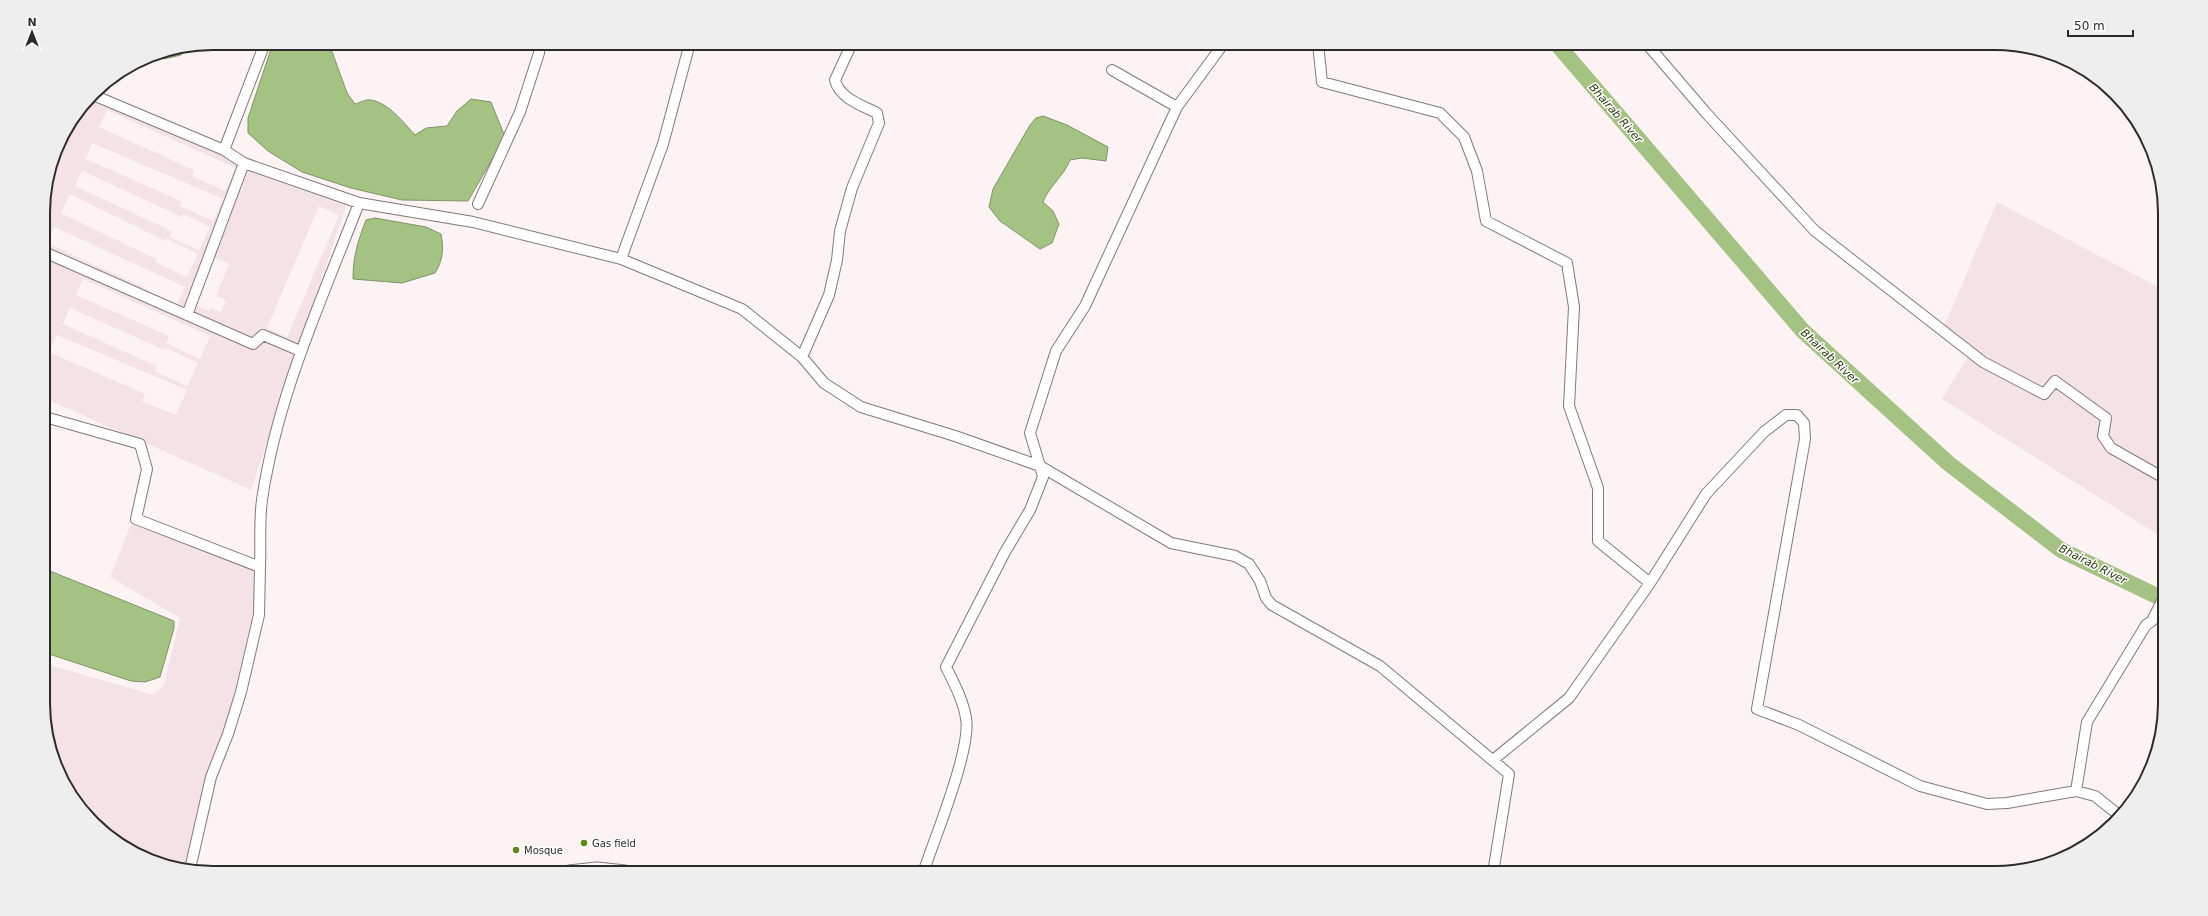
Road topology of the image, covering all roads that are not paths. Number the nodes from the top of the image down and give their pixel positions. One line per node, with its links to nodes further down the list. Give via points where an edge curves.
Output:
1 (262, 50): 11 (street)
2 (539, 50): 14 (street, via 520,112)
3 (688, 50): 16 (street, via 664,144)
4 (849, 50): 19 (street, via 835,80 837,87 849,98 877,113 879,123 852,188 840,231 829,295)
5 (1219, 50): 10 (street)
6 (1319, 50): 24 (street, via 1322,82 1440,113 1464,137 1476,171 1486,221 1567,263 1574,307 1569,406 1598,488 1598,541)
7 (1652, 50): 22 (street, via 1815,231 1983,362 2044,394 2055,382 2106,418 2103,436 2111,448)
8 (1112, 70): 10 (street)
9 (99, 97): 11 (street)
10 (1177, 106): 21 (street, via 1085,306 1056,351 1030,433)
11 (224, 150): 12 (street)
12 (244, 163): 13 (street); 17 (street)
13 (360, 203): 16 (street, via 473,222); 23 (street, via 302,348 276,432 262,501)
14 (478, 204)
15 (50, 255): 17 (street)
16 (621, 259): 19 (street, via 742,309)
17 (187, 315): 18 (street, via 253,344 263,335)
18 (298, 350)
19 (802, 357): 21 (street, via 824,383 861,407)
20 (50, 420): 23 (street, via 140,444 147,469 136,519)
21 (1040, 466): 26 (street, via 1170,543 1235,556 1248,564 1272,605 1380,666); 30 (street, via 1043,477 1030,510 1005,552 946,667 960,697 966,719 964,748)
22 (2158, 475)
23 (260, 567): 29 (street, via 258,623 241,692 211,777)
24 (1650, 583): 26 (street, via 1569,698); 27 (street, via 1706,494 1764,432 1786,415 1797,415 1804,423 1805,439 1757,709 1799,725 1920,786 1987,804)
25 (2158, 609): 27 (street, via 2087,722)
26 (1493, 760): 31 (street, via 1509,774)
27 (2076, 791): 28 (street, via 2095,796)
28 (2116, 812)
29 (191, 865)
30 (925, 866)
31 (1494, 866)

